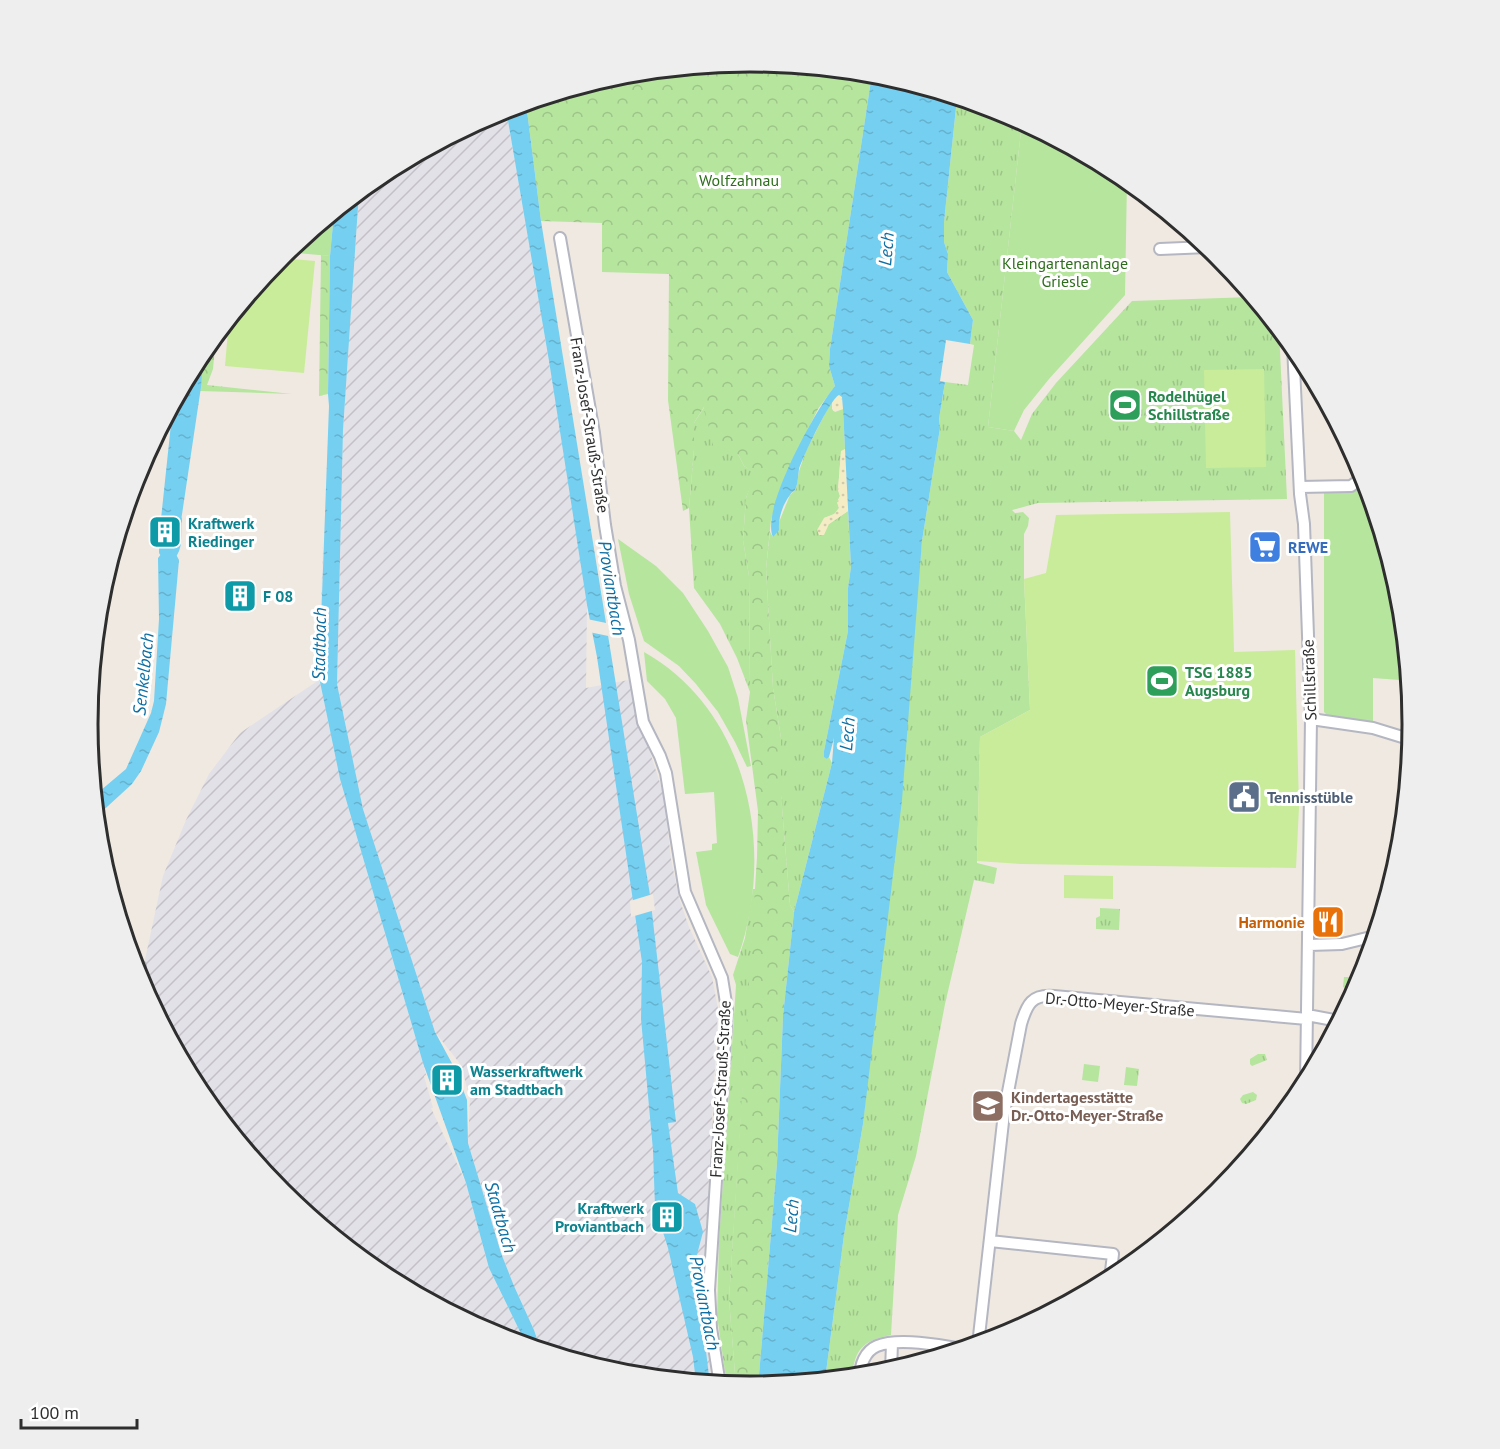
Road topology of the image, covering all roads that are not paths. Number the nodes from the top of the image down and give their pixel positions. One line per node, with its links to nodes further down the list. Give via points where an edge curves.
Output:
1 (560, 238): 21 (street, Franz-Josef-Strauß-Straße, via 594,433 613,576 628,634 643,722 666,773 685,892 722,978 727,1009 709,1290)
2 (1194, 248): 3 (street)
3 (1160, 249)
4 (1294, 363): 6 (street, Schillstraße)
5 (1356, 483): 6 (street, via 1351,486)
6 (1300, 487): 7 (street, Schillstraße)
7 (1311, 719): 8 (street); 10 (street, Schillstraße)
8 (1402, 737)
9 (1366, 938): 10 (street, via 1342,944)
10 (1308, 945): 11 (street, Schillstraße)
11 (1307, 1017): 12 (street); 13 (street, Schillstraße); 14 (street, Dr.-Otto-Meyer-Straße, via 1045,995 1037,998 1025,1010 1004,1113)
12 (1331, 1020)
13 (1306, 1065)
14 (990, 1241): 15 (street, via 1113,1254); 16 (street, Dr.-Otto-Meyer-Straße)
15 (1111, 1268)
16 (979, 1335)
17 (892, 1343): 18 (street); 19 (street); 20 (street, via 876,1346)
18 (943, 1347)
19 (891, 1361)
20 (862, 1366)
21 (719, 1376)

